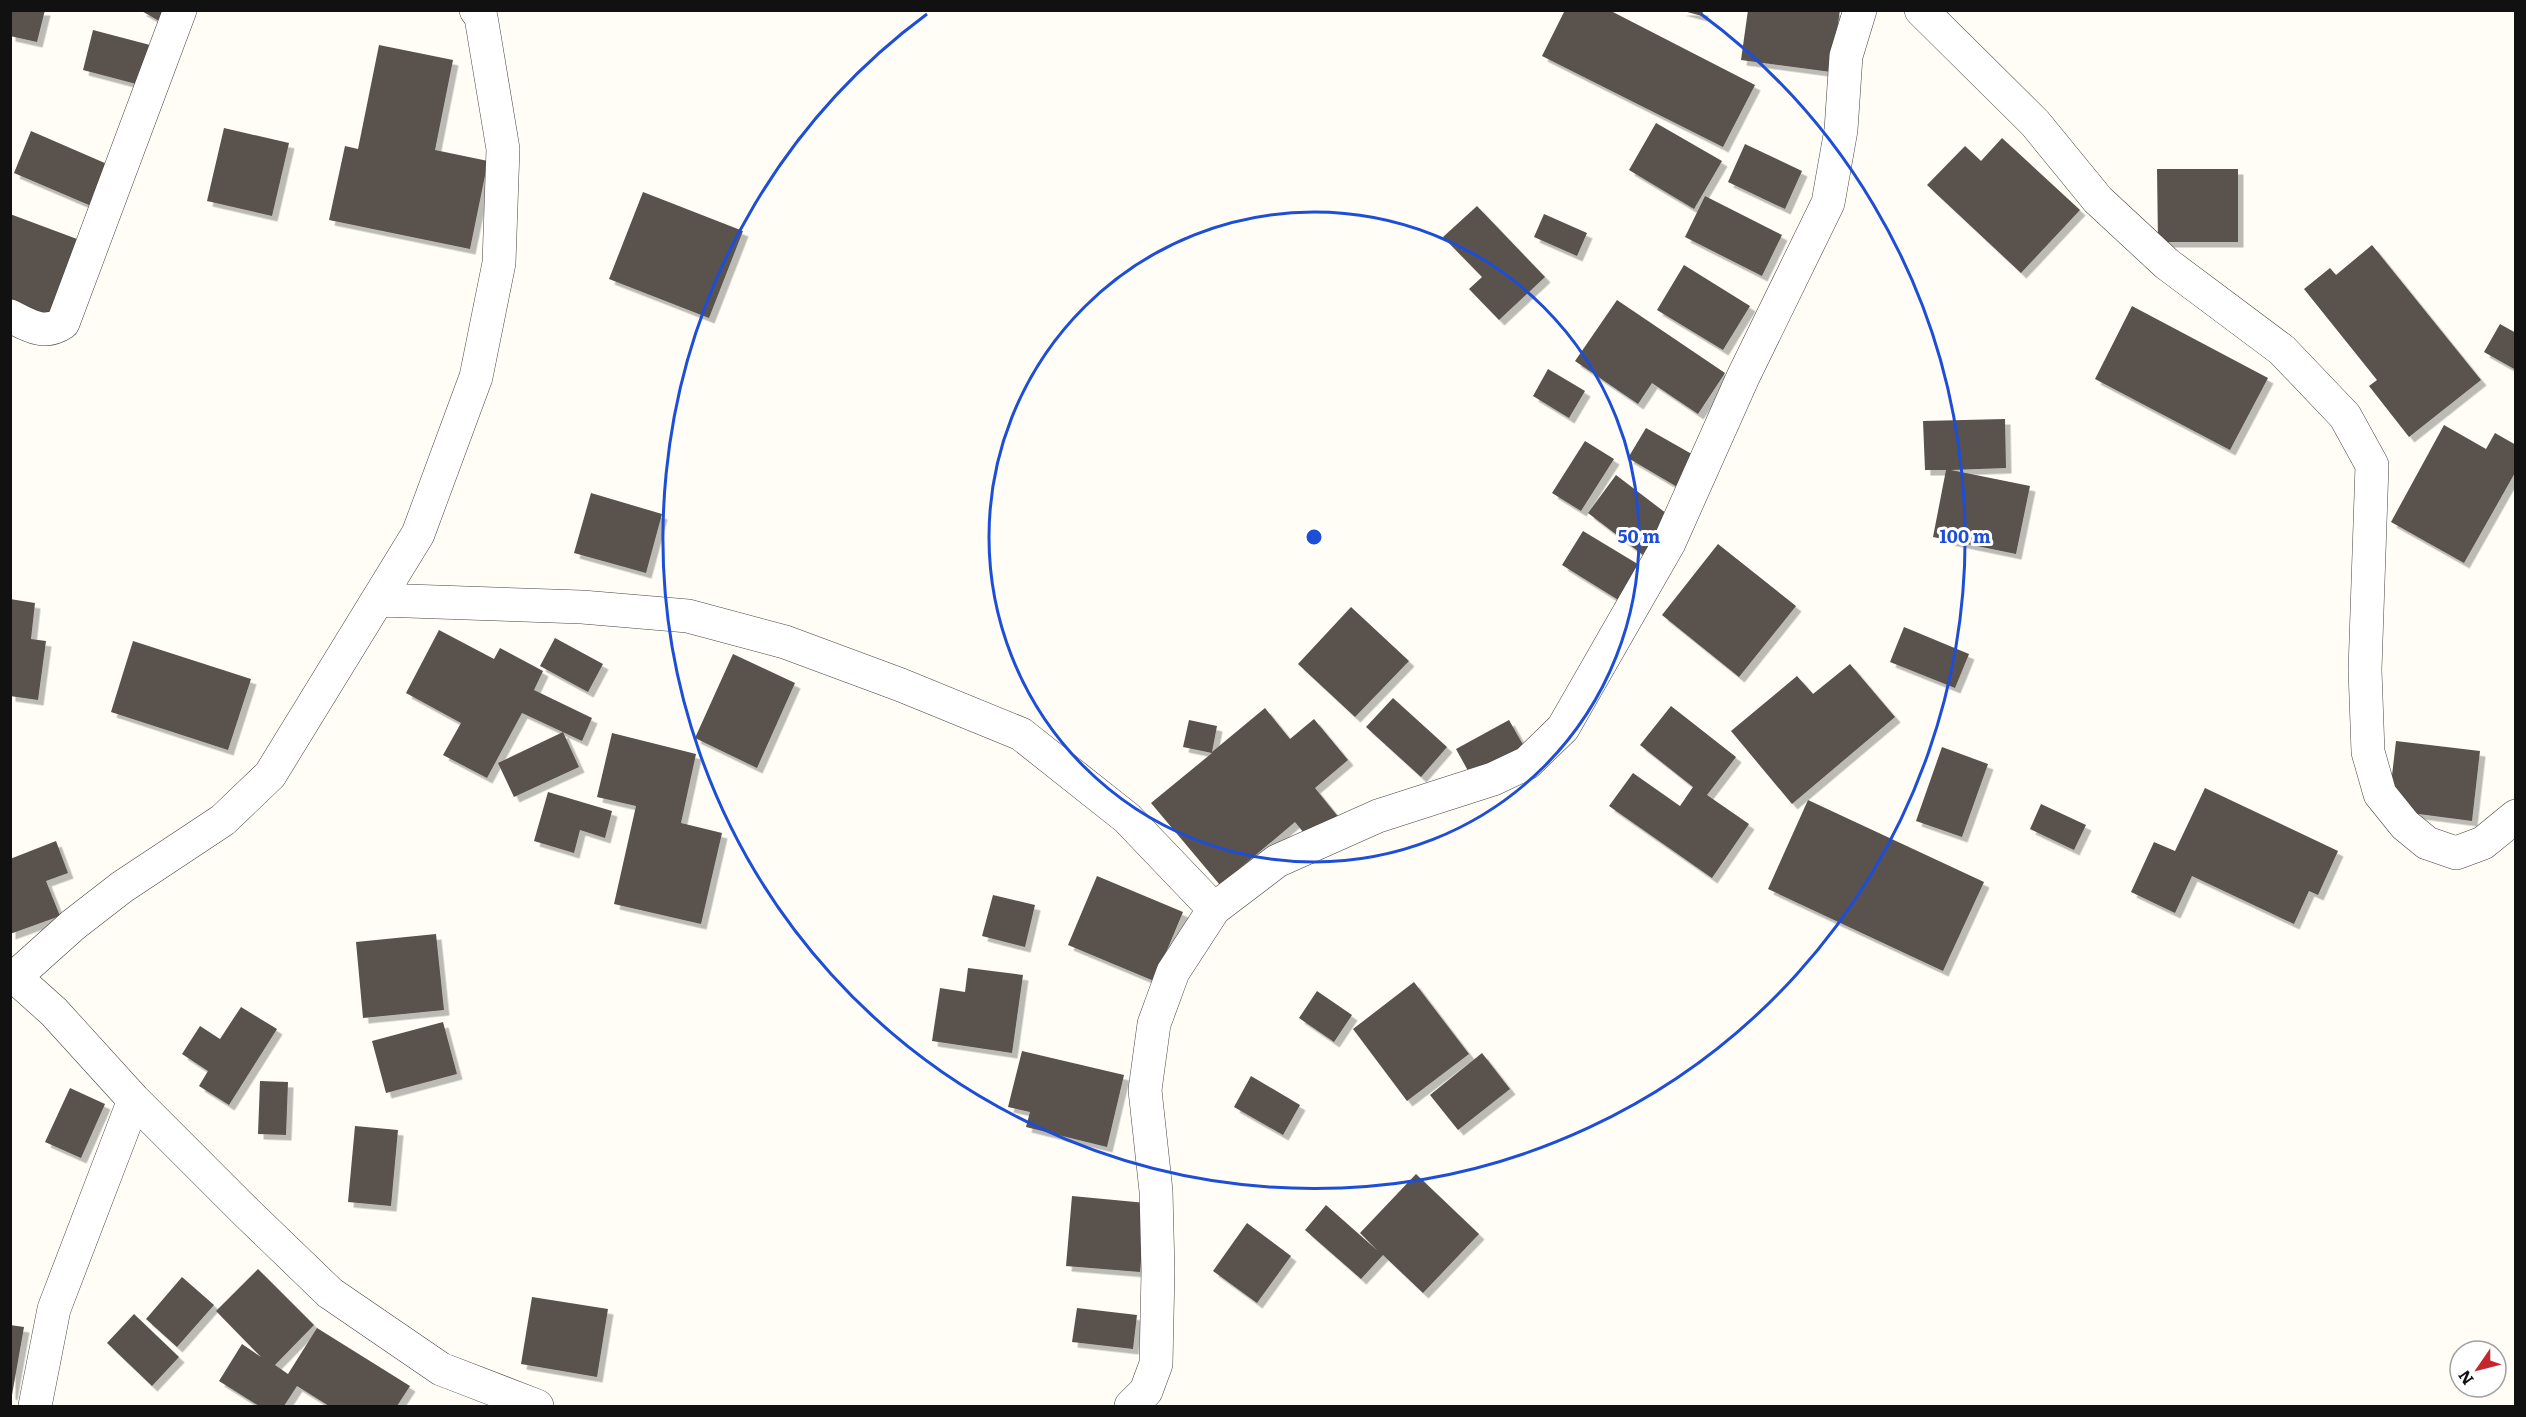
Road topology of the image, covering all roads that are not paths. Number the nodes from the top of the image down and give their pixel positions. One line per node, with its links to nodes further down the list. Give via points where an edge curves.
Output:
1 (180, 10): 5 (street, via 63,323 41,330)
2 (476, 10): 6 (street, via 481,17 491,67 503,149 499,263 476,377 418,534)
3 (1860, 10): 8 (street, via 1846,56 1841,130 1828,203 1743,377 1669,543 1563,728 1527,763 1493,779 1378,816 1277,861)
4 (1921, 10): 7 (street, via 2035,123 2098,200 2168,264 2283,350 2345,416 2372,465 2366,670 2368,752 2380,794 2405,825 2427,843 2456,853 2483,843)
5 (10, 316)
6 (379, 600): 8 (street, via 582,607 688,616 785,642 1022,734 1127,818); 9 (street, via 270,775 223,820 122,887)
7 (2516, 816)
8 (1214, 909): 13 (street, via 1173,972 1154,1024 1145,1090 1156,1191 1156,1365 1146,1391)
9 (13, 978): 10 (street, via 54,1012)
10 (134, 1100): 11 (street, via 54,1310); 12 (street, via 330,1293 441,1369)
11 (35, 1407)
12 (537, 1407)
13 (1131, 1407)

